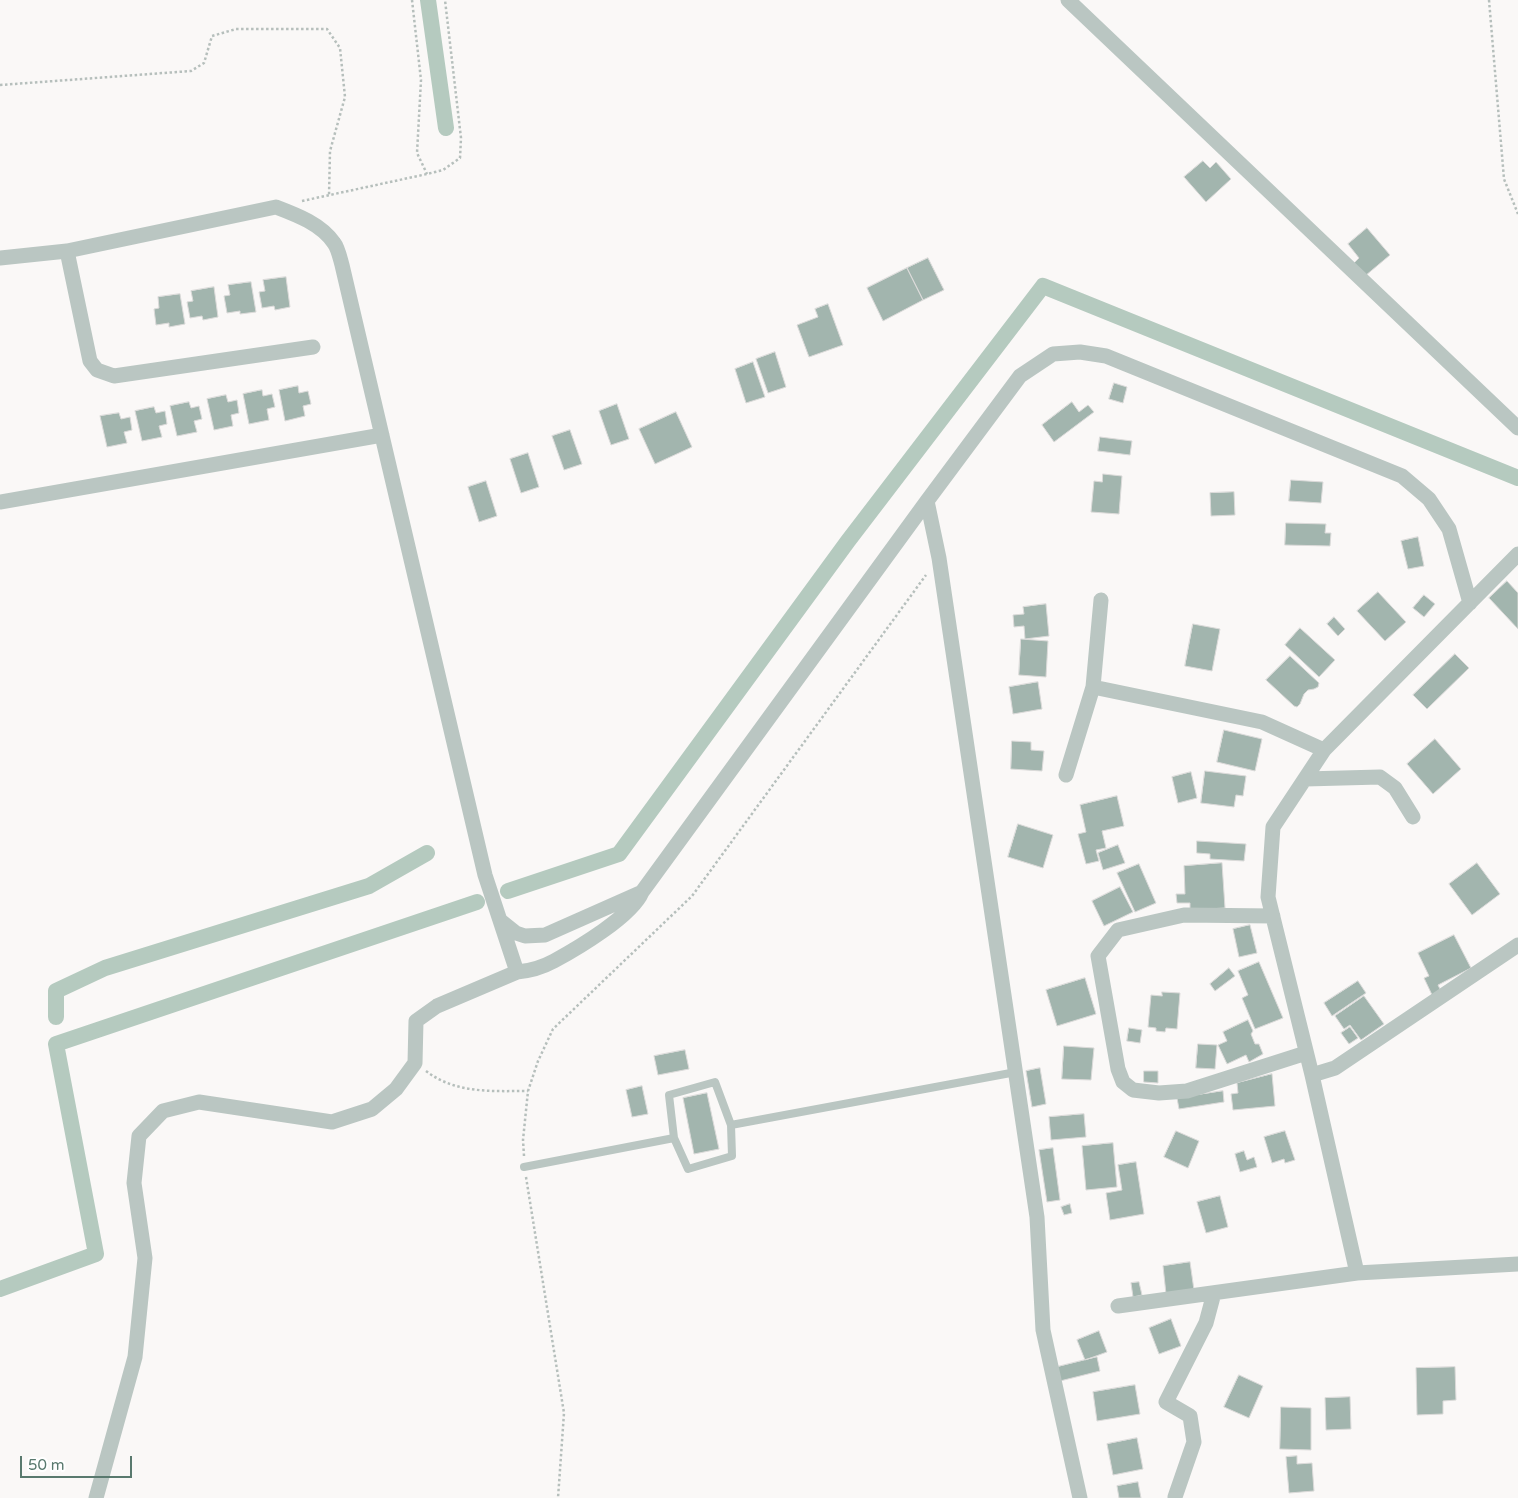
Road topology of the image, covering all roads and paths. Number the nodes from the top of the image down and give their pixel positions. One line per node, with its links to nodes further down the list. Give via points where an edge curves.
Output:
1 (412, 0): 6 (path, via 421,80 417,153)
2 (445, 0): 6 (path, via 461,138 460,158 443,170)
3 (1068, 0): 13 (street)
4 (1489, 0): 9 (path, via 1504,179)
5 (0, 84): 7 (path, via 191,71 204,63 212,36 236,29 327,29 340,48 345,97 330,151)
6 (427, 174): 7 (path)
7 (329, 196): 8 (path)
8 (276, 207): 10 (street); 14 (street, via 300,216 335,243)
9 (1518, 214)
10 (66, 252): 11 (street); 12 (street, via 90,361 97,370 114,376)
11 (0, 258)
12 (313, 347)
13 (1518, 428)
14 (382, 435): 16 (street); 28 (street, via 485,875)
15 (927, 501): 18 (street); 20 (street, via 1020,376 1054,354 1080,352 1106,356 1402,476 1429,499 1449,529); 26 (street)
16 (0, 502)
17 (1518, 554): 20 (street)
18 (939, 558): 33 (street); 35 (path, via 692,896 553,1029)
19 (1101, 600): 21 (street)
20 (1470, 603): 22 (street)
21 (1093, 688): 22 (street, via 1262,722); 23 (street)
22 (1324, 750): 24 (street)
23 (1066, 775)
24 (1305, 778): 25 (street, via 1380,777 1394,788); 27 (street, via 1273,827 1268,897)
25 (1414, 818)
26 (642, 892): 28 (street, via 545,935 525,936); 30 (street, via 636,903 600,932 554,962)
27 (1273, 916): 31 (street); 31 (street, via 1184,915 1118,930 1098,956 1118,1069 1123,1082 1133,1090 1159,1093 1187,1091)
28 (501, 921): 30 (street)
29 (1518, 945): 34 (street, via 1335,1068)
30 (517, 972): 32 (street, via 437,1006 416,1021)
31 (1306, 1053): 34 (street)
32 (415, 1063): 35 (path, via 434,1078 462,1089); 44 (street, via 396,1090 372,1109 332,1122 199,1102 163,1111 139,1136 134,1183 145,1258 135,1357)
33 (1016, 1072): 36 (lane); 46 (street, via 1037,1217 1043,1330)
34 (1312, 1075): 40 (street)
35 (528, 1091): 38 (path)
36 (731, 1125): 37 (lane, via 732,1156 688,1169); 37 (lane, via 715,1082 669,1095)
37 (674, 1138): 38 (lane)
38 (524, 1167): 45 (path, via 564,1413)
39 (1518, 1264): 40 (street)
40 (1357, 1273): 41 (street)
41 (1214, 1293): 42 (street); 43 (street, via 1206,1323 1166,1402 1190,1416 1194,1442)
42 (1118, 1306)
43 (1175, 1497)
44 (96, 1498)
45 (558, 1498)
46 (1080, 1498)

